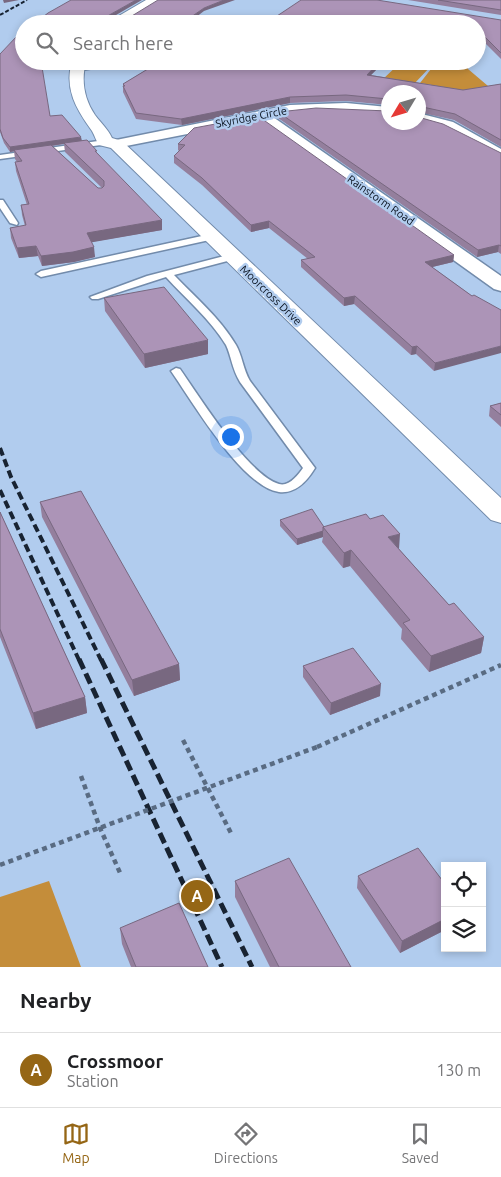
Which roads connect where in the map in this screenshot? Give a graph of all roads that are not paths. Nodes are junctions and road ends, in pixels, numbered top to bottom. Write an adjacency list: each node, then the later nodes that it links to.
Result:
1 (155, 0): 2 (street)
2 (128, 15)
3 (77, 70): 7 (street, Moorcross Drive)
4 (381, 110): 5 (street, Skyridge Circle)
5 (261, 115): 7 (street, Skyridge Circle); 18 (street, Rainstorm Road)
6 (426, 118): 9 (street)
7 (110, 143): 8 (lane); 14 (street, Moorcross Drive)
8 (55, 149): 10 (lane); 11 (lane)
9 (501, 154)
10 (61, 156)
11 (0, 157)
12 (0, 202): 13 (lane)
13 (14, 223)
14 (211, 237): 15 (street, Moorcross Drive); 16 (lane)
15 (232, 257): 17 (lane); 21 (street, Moorcross Drive)
16 (41, 274)
17 (169, 275): 19 (lane); 20 (lane)
18 (501, 285)
19 (95, 296)
20 (176, 371)
21 (501, 514)

